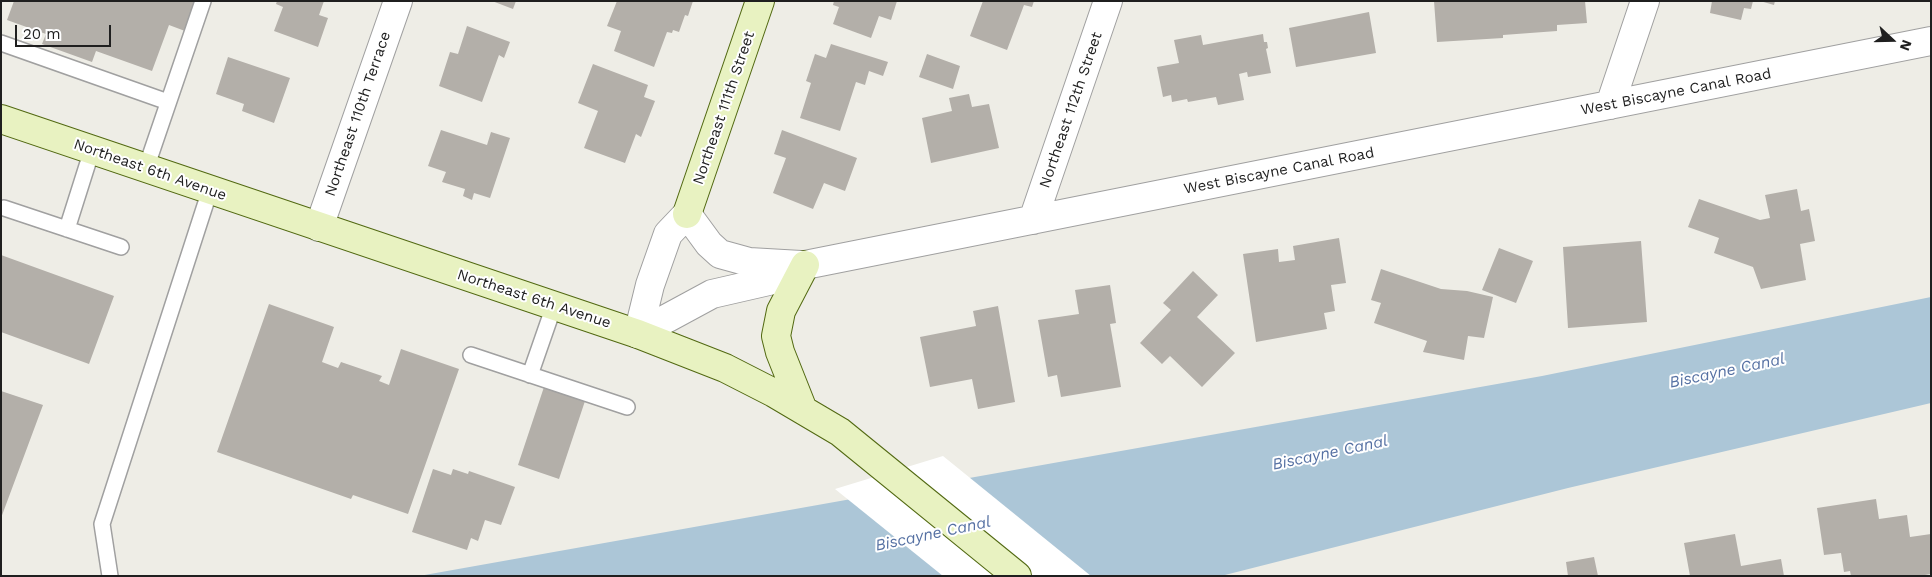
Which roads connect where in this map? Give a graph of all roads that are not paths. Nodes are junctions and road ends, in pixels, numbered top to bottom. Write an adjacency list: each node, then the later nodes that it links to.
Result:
1 (203, 1): 8 (lane)
2 (398, 1): 17 (street, Northeast 110th Terrace)
3 (760, 1): 15 (main road, Northeast 111th Street)
4 (1108, 1): 16 (street, Northeast 112th Street)
5 (1645, 1): 9 (street)
6 (1931, 41): 9 (street, West Biscayne Canal Road)
7 (1, 43): 8 (lane)
8 (168, 102): 12 (lane)
9 (1610, 105): 16 (street, West Biscayne Canal Road)
10 (1, 119): 11 (main road, Northeast 6th Avenue)
11 (92, 150): 12 (main road, Northeast 6th Avenue); 18 (lane)
12 (146, 168): 13 (main road, Northeast 6th Avenue)
13 (210, 190): 17 (main road, Northeast 6th Avenue); 27 (lane)
14 (4, 208): 18 (lane)
15 (687, 214): 20 (street); 22 (street)
16 (1033, 220): 20 (street, West Biscayne Canal Road)
17 (319, 227): 21 (main road, Northeast 6th Avenue)
18 (67, 229): 19 (lane)
19 (121, 247)
20 (805, 265): 22 (street, West Biscayne Canal Road); 26 (main road)
21 (554, 306): 22 (main road, Northeast 6th Avenue); 24 (lane)
22 (638, 334): 26 (main road, Northeast 6th Avenue)
23 (471, 355): 24 (lane)
24 (530, 375): 25 (lane)
25 (627, 406)
26 (803, 410): 28 (main road, Northeast 6th Avenue)
27 (110, 576)
28 (1017, 576)

